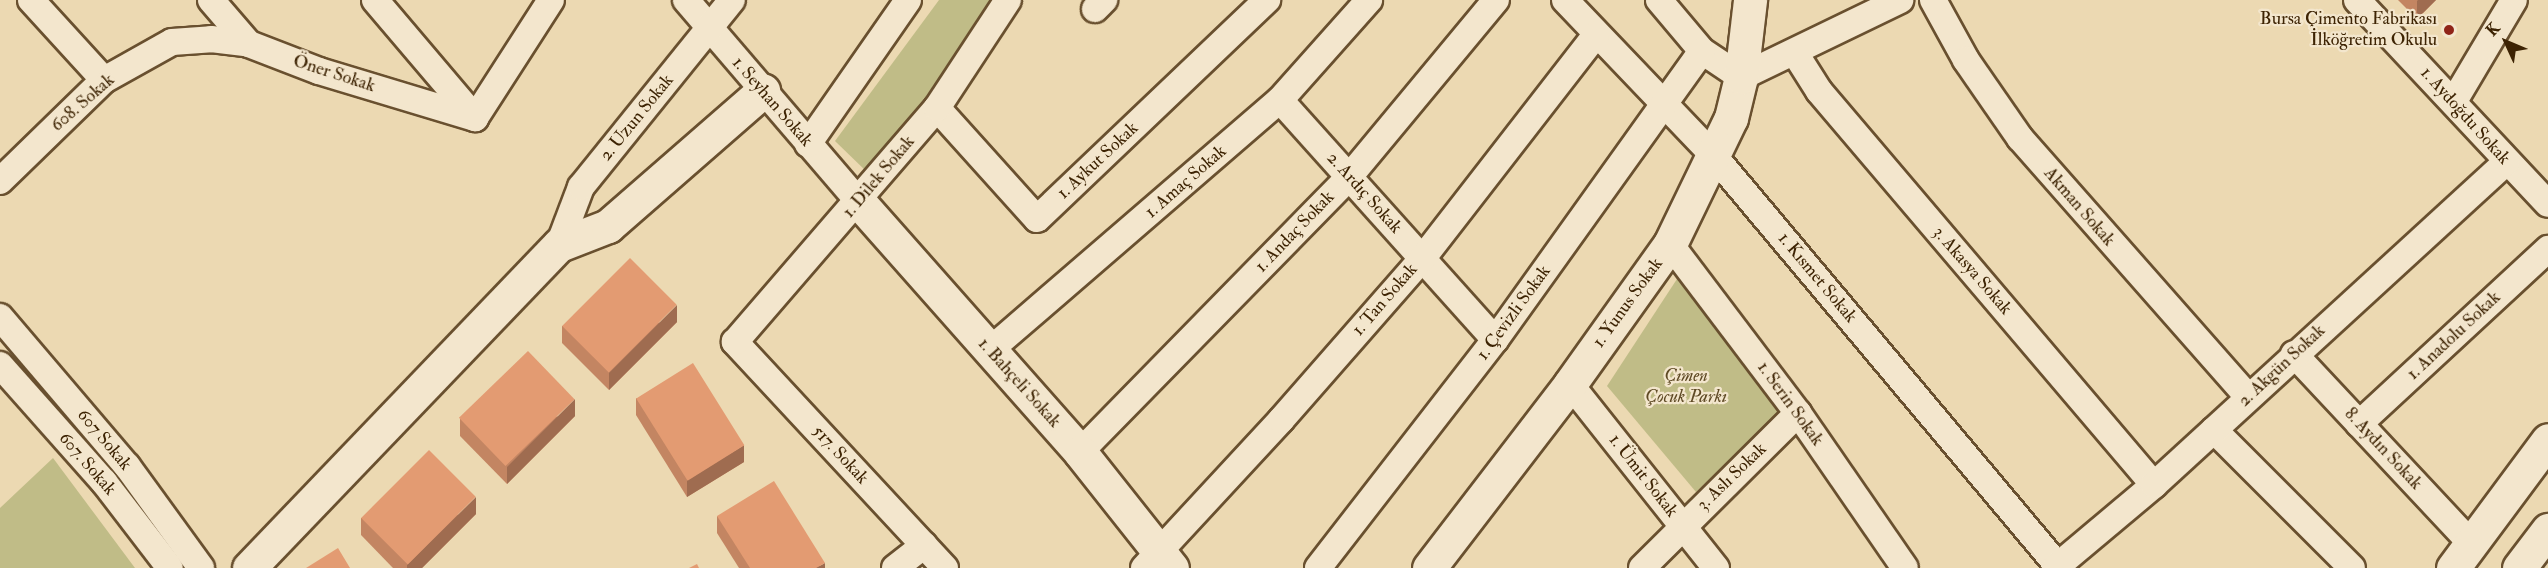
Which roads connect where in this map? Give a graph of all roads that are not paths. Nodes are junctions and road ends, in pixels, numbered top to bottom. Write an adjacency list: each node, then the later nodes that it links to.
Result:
1 (31, 0): 25 (street)
2 (211, 0): 21 (street, Öner Sokak)
3 (375, 0): 31 (street)
4 (686, 0): 19 (street, 1. Seyhan Sokak)
5 (732, 0): 19 (street, 2. Uzun Sokak)
6 (1008, 0): 30 (street, 1. Dilek Sokak)
7 (1267, 0): 30 (street, 1. Aykut Sokak)
8 (1369, 0): 27 (street, 1. Amaç Sokak)
9 (1496, 0): 36 (street, 1. Andaç Sokak)
10 (1565, 0): 20 (street, 1. Kısmet Sokak)
11 (1659, 0): 22 (street)
12 (1750, 0): 24 (street, 1. Yunus Sokak)
13 (1900, 0): 23 (street)
14 (1933, 0): 50 (street, Akman Sokak)
15 (2357, 0): 28 (street, 1. Aydoğdu Sokak)
16 (2514, 0): 28 (street)
17 (904, 2): 32 (street)
18 (543, 3): 31 (street)
19 (709, 29): 26 (street, 1. Seyhan Sokak); 40 (street, 2. Uzun Sokak)
20 (1596, 35): 29 (street, 1. Kısmet Sokak); 42 (street, 1. Tan Sokak)
21 (249, 44): 25 (street, 608. Sokak); 31 (street, Öner Sokak)
22 (1702, 51): 24 (street); 29 (street, 1. Çevizli Sokak)
23 (1795, 53): 24 (street); 56 (street, 3. Akasya Sokak)
24 (1741, 77): 33 (street, 1. Yunus Sokak)
25 (105, 80): 35 (street, 608. Sokak)
26 (763, 90): 32 (street, 1. Seyhan Sokak); 40 (street)
27 (1280, 100): 36 (street, 2. Ardıç Sokak); 46 (street, 1. Amaç Sokak)
28 (2454, 101): 34 (street, 1. Aydoğdu Sokak)
29 (1661, 104): 33 (street, 1. Kısmet Sokak); 44 (street, 1. Çevizli Sokak)
30 (937, 108): 37 (street, 1. Dilek Sokak)
31 (475, 118)
32 (808, 144): 37 (street, 1. Seyhan Sokak)
33 (1714, 156): 39 (street, 1. Yunus Sokak); 62 (street, 1. Kısmet Sokak)
34 (2506, 162): 38 (street, 1. Aydoğdu Sokak); 47 (street, 2. Akgün Sokak)
35 (5, 166)
36 (1349, 177): 42 (street, 2. Ardıç Sokak); 55 (street, 1. Andaç Sokak)
37 (859, 202): 45 (street, 1. Dilek Sokak); 46 (street, 1. Bahçeli Sokak)
38 (2548, 204)
39 (1670, 244): 49 (street, 1. Yunus Sokak); 51 (street, 1. Serin Sokak)
40 (559, 245): 65 (street)
41 (2548, 249): 52 (street, 1. Anadolu Sokak)
42 (1422, 259): 44 (street, 2. Ardıç Sokak); 61 (street, 1. Tan Sokak)
43 (0, 317): 64 (street, 607 Sokak)
44 (1495, 340): 68 (street, 1. Çevizli Sokak)
45 (735, 342): 59 (street, 517. Sokak)
46 (990, 350): 55 (street, 1. Bahçeli Sokak)
47 (2294, 354): 50 (street, 2. Akgün Sokak); 52 (street, 8. Aydın Sokak)
48 (0, 365): 63 (street, 607. Sokak)
49 (1570, 384): 57 (street, 1. Ümit Sokak); 69 (street, 1. Yunus Sokak)
50 (2248, 397): 53 (street, 2. Akgün Sokak)
51 (1798, 413): 57 (street, 3. Aslı Sokak); 72 (street, 1. Serin Sokak)
52 (2359, 424): 60 (street, 8. Aydın Sokak)
53 (2214, 430): 56 (street, 2. Akgün Sokak); 73 (street)
54 (2548, 440): 60 (street)
55 (1080, 452): 61 (street, 1. Bahçeli Sokak)
56 (2154, 485): 62 (street, 2. Akgün Sokak)
57 (1682, 526): 70 (street, 3. Aslı Sokak); 71 (street, 1. Ümit Sokak)
58 (2548, 530): 74 (street)
59 (924, 545): 66 (street); 67 (street, 517. Sokak)
60 (2462, 556)
61 (1159, 563)
62 (2057, 567)
63 (170, 568)
64 (201, 568)
65 (249, 568)
66 (895, 568)
67 (945, 568)
68 (1318, 568)
69 (1429, 568)
70 (1642, 568)
71 (1716, 568)
72 (1905, 568)
73 (2352, 568)
74 (2519, 568)

